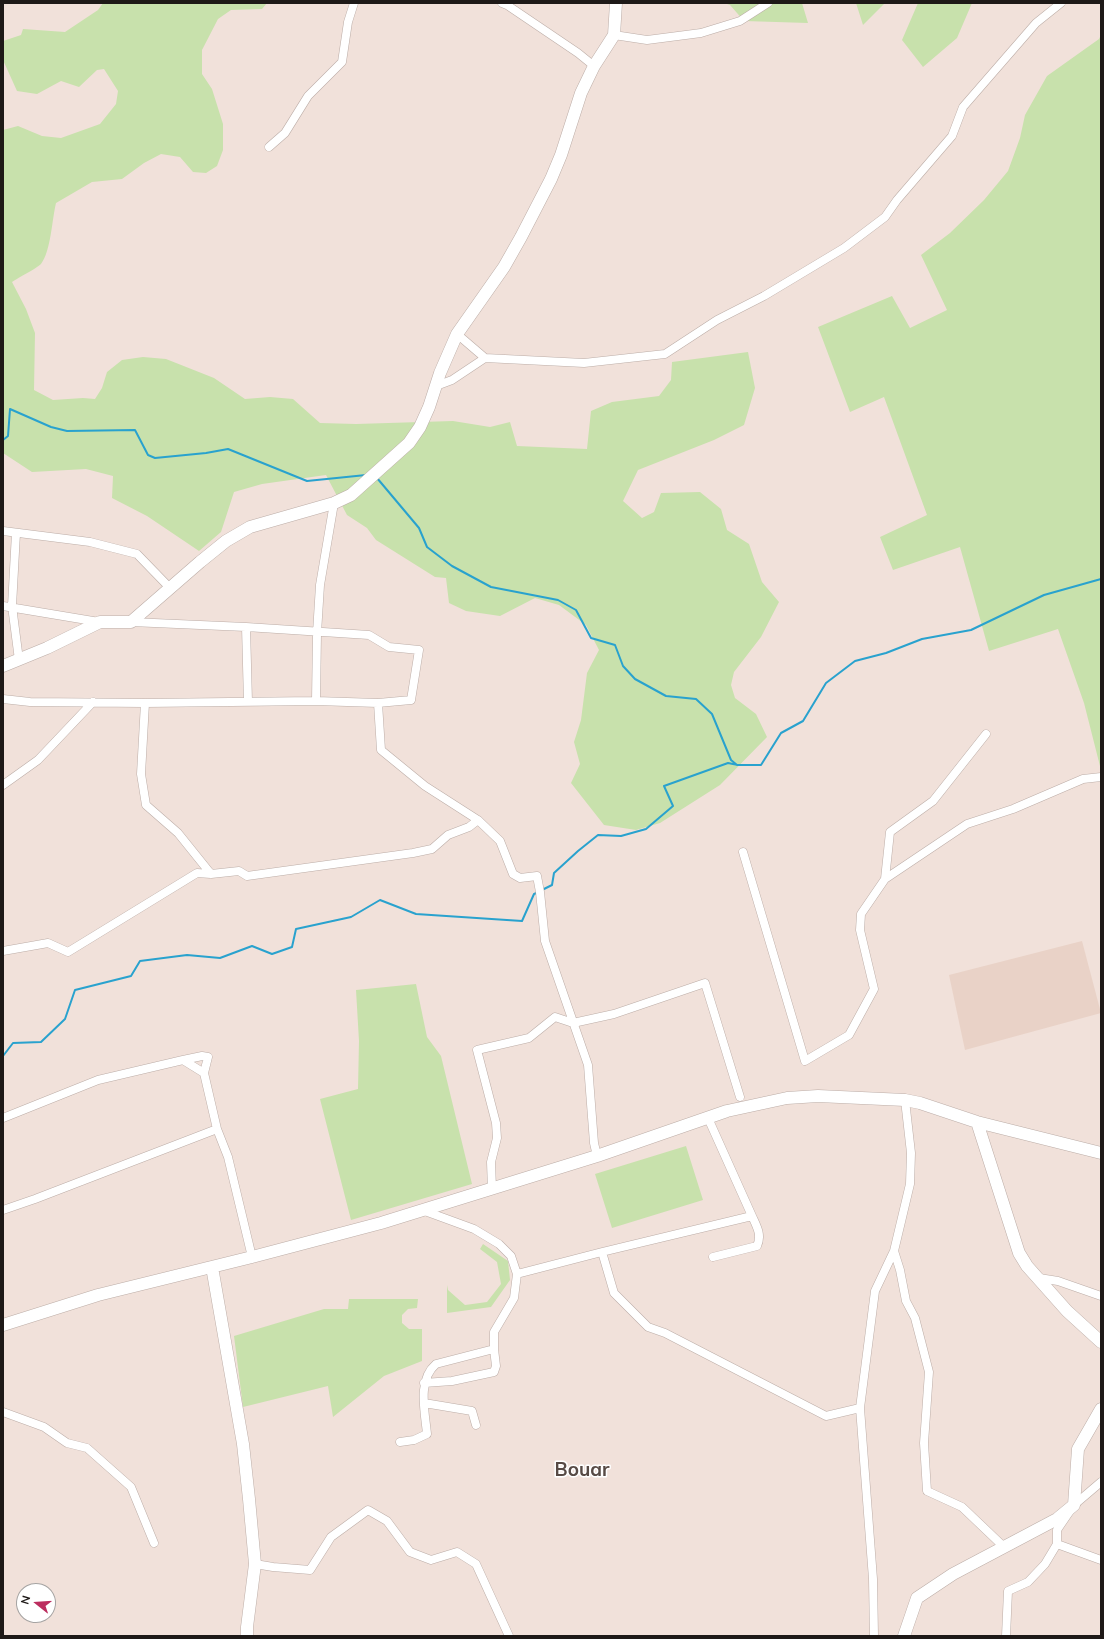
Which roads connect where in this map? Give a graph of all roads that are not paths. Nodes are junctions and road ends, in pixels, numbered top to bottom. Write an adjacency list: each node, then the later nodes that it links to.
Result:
1 (354, 3): 8 (street)
2 (502, 3): 7 (street)
3 (616, 3): 6 (street)
4 (768, 3): 6 (street)
5 (1061, 3): 10 (street)
6 (614, 35): 7 (street)
7 (594, 66): 9 (street)
8 (269, 147)
9 (457, 334): 10 (street); 11 (street)
10 (485, 358): 11 (street)
11 (436, 386): 12 (street)
12 (334, 503): 15 (street); 21 (street)
13 (3, 531): 14 (street)
14 (16, 533): 15 (street); 17 (street)
15 (170, 588): 19 (street)
16 (3, 606): 17 (street)
17 (12, 606): 18 (street); 22 (street)
18 (100, 622): 19 (street); 22 (street)
19 (131, 622): 20 (street)
20 (246, 627): 21 (street); 27 (street)
21 (317, 633): 25 (street); 29 (street)
22 (19, 660): 23 (street)
23 (3, 666)
24 (3, 699): 26 (street)
25 (316, 701): 27 (street); 29 (street)
26 (93, 702): 28 (street); 32 (street)
27 (248, 702): 28 (street)
28 (145, 703): 35 (street)
29 (378, 703): 33 (street)
30 (986, 734): 36 (street)
31 (1101, 777): 36 (street)
32 (3, 786)
33 (478, 820): 35 (street); 38 (street)
34 (743, 852): 36 (street)
35 (211, 874): 37 (street)
36 (885, 879)
37 (3, 951)
38 (573, 1023): 41 (street); 48 (street); 49 (street)
39 (183, 1060): 40 (street); 40 (street); 43 (street)
40 (204, 1073): 46 (street)
41 (740, 1097)
42 (904, 1100): 44 (street); 45 (street); 53 (street)
43 (3, 1118)
44 (708, 1118): 48 (street); 52 (street)
45 (977, 1122): 47 (street); 59 (street)
46 (217, 1129): 50 (street); 55 (street)
47 (1101, 1153)
48 (597, 1156): 49 (street)
49 (492, 1189): 51 (street)
50 (3, 1210)
51 (421, 1210): 55 (street); 58 (street)
52 (752, 1216): 54 (street); 56 (street)
53 (894, 1251): 66 (street); 75 (street)
54 (602, 1252): 58 (street); 66 (street)
55 (252, 1257): 57 (street)
56 (713, 1257)
57 (212, 1268): 61 (street); 77 (street)
58 (517, 1274): 63 (street)
59 (1039, 1278): 60 (street); 62 (street)
60 (1101, 1296)
61 (3, 1325)
62 (1101, 1342)
63 (494, 1349): 64 (street); 64 (street)
64 (424, 1383): 65 (street)
65 (424, 1403): 69 (street); 70 (street)
66 (860, 1408): 81 (street)
67 (1101, 1409): 72 (street)
68 (3, 1412): 73 (street)
69 (476, 1425)
70 (400, 1442)
71 (1101, 1482): 72 (street)
72 (1074, 1505): 74 (street); 75 (street)
73 (154, 1543)
74 (1057, 1544): 76 (street); 82 (street)
75 (1004, 1547): 78 (street)
76 (1101, 1560)
77 (255, 1564): 79 (street); 80 (street)
78 (902, 1634)
79 (247, 1636)
80 (509, 1636)
81 (874, 1636)
82 (1006, 1636)

